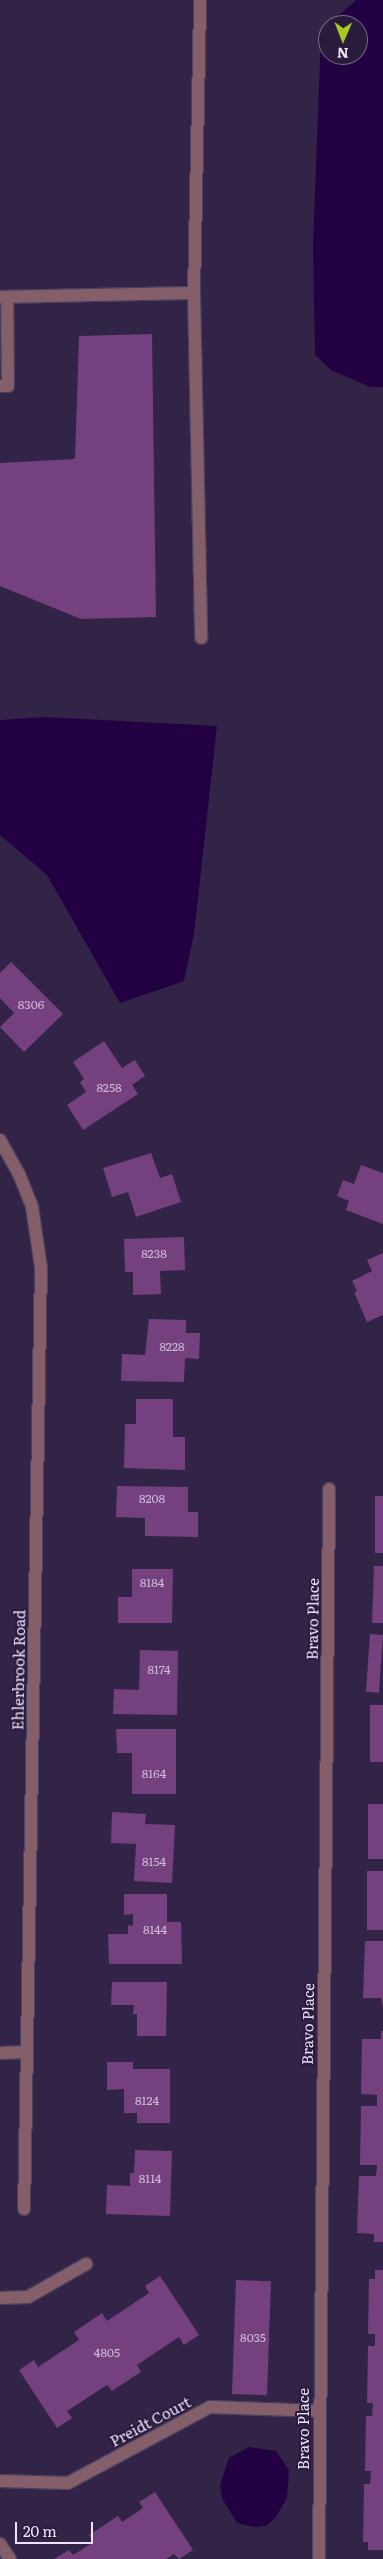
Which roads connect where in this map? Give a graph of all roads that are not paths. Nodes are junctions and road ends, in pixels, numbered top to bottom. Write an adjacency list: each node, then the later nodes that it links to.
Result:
1 (200, 0): 2 (street)
2 (194, 293): 3 (street); 5 (street)
3 (3, 297): 4 (street)
4 (0, 386)
5 (201, 638)
6 (0, 1140): 8 (street, Ehlerbrook Road)
7 (329, 1489): 13 (street, Bravo Place)
8 (27, 2052): 9 (street); 10 (street, Ehlerbrook Road)
9 (0, 2053)
10 (24, 2209)
11 (86, 2264): 12 (street)
12 (0, 2298)
13 (320, 2411): 14 (street, Preidt Court); 17 (street, Bravo Place)
14 (0, 2481)
15 (0, 2544): 16 (street)
16 (10, 2559)
17 (319, 2559)

